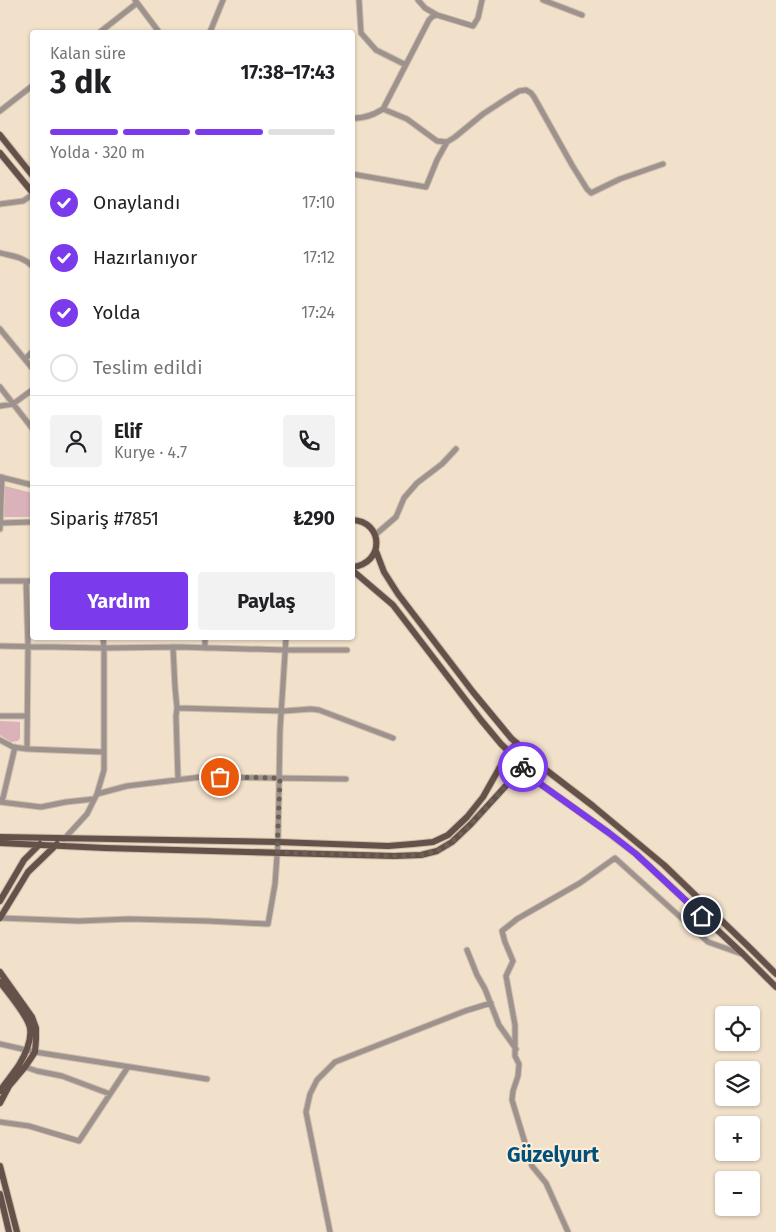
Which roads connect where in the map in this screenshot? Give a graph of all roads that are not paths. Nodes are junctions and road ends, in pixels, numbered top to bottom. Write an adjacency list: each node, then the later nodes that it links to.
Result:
1 (223, 0): 11 (street)
2 (358, 0): 12 (street)
3 (418, 0): 8 (street)
4 (482, 0): 8 (street)
5 (543, 0): 7 (street)
6 (136, 2): 9 (street); 10 (street)
7 (582, 14)
8 (437, 15): 12 (street)
9 (102, 30)
10 (157, 30)
11 (211, 30)
12 (406, 65): 14 (street)
13 (30, 88): 15 (street)
14 (383, 109): 16 (street); 18 (street)
15 (0, 111)
16 (355, 118)
17 (0, 135): 21 (main road)
18 (447, 142): 20 (street); 22 (street)
19 (0, 154): 23 (main road)
20 (663, 164)
21 (30, 172)
22 (355, 175)
23 (30, 192)
24 (30, 196): 25 (street)
25 (0, 204)
26 (0, 253): 27 (street)
27 (30, 264)
28 (0, 329): 30 (street)
29 (30, 354): 30 (street)
30 (25, 359): 31 (street)
31 (30, 365)
32 (0, 388): 34 (street)
33 (30, 391): 34 (street)
34 (13, 404): 35 (street); 36 (street)
35 (0, 406)
36 (30, 425)
37 (456, 449): 44 (street)
38 (1, 477): 39 (street); 42 (street)
39 (30, 484)
40 (355, 520): 44 (main road)
41 (30, 522): 42 (street)
42 (0, 523): 43 (street)
43 (0, 529)
44 (375, 536): 45 (main road)
45 (376, 551): 46 (main road); 67 (main road)
46 (355, 568)
47 (355, 572): 70 (main road)
48 (0, 580): 49 (street)
49 (26, 581): 50 (street); 55 (street)
50 (30, 581)
51 (103, 640): 57 (street)
52 (205, 640): 58 (street)
53 (286, 640): 59 (street)
54 (0, 646): 55 (street)
55 (28, 646): 57 (street); 64 (street)
56 (173, 647): 57 (street); 58 (street); 61 (street)
57 (104, 648): 71 (street)
58 (205, 648): 59 (street)
59 (285, 650): 60 (street); 62 (street)
60 (347, 650)
61 (177, 708): 62 (street); 75 (street)
62 (282, 711): 65 (street); 74 (street)
63 (0, 716): 64 (street)
64 (26, 716): 69 (street)
65 (393, 738)
66 (0, 740): 68 (street)
67 (517, 744): 70 (main road); 72 (main road)
68 (15, 747): 69 (street); 78 (street)
69 (27, 749): 71 (street)
70 (508, 751): 73 (main road); 82 (main road)
71 (104, 752): 77 (street)
72 (531, 757): 73 (main road); 92 (main road)
73 (524, 766): 86 (main road); 90 (main road)
74 (280, 778): 75 (street); 76 (street); 82 (street)
75 (178, 779): 77 (street)
76 (346, 779)
77 (96, 796): 78 (street); 81 (street)
78 (0, 801)
79 (0, 837): 80 (main road)
80 (50, 838): 81 (main road); 84 (main road)
81 (64, 839): 82 (main road); 85 (main road)
82 (278, 842): 86 (street)
83 (0, 843): 84 (main road)
84 (39, 844): 85 (main road); 87 (main road)
85 (56, 845): 86 (main road); 88 (main road)
86 (277, 852): 88 (street)
87 (0, 901)
88 (0, 918)
89 (467, 950): 95 (street)
90 (743, 954): 94 (main road); 97 (street)
91 (0, 972): 99 (main road)
92 (776, 974)
93 (0, 982): 98 (main road)
94 (776, 987)
95 (491, 1003): 97 (street); 111 (street)
96 (0, 1044): 98 (street)
97 (516, 1049): 112 (street)
98 (26, 1051): 99 (street); 103 (main road)
99 (34, 1052): 100 (main road); 101 (street)
100 (25, 1067): 104 (street); 105 (main road)
101 (128, 1067): 102 (street); 104 (street)
102 (207, 1079)
103 (0, 1091)
104 (110, 1094): 106 (street)
105 (0, 1103)
106 (0, 1122)
107 (0, 1166): 110 (main road)
108 (0, 1194): 109 (main road)
109 (9, 1232)
110 (17, 1232)
111 (330, 1232)
112 (568, 1232)

